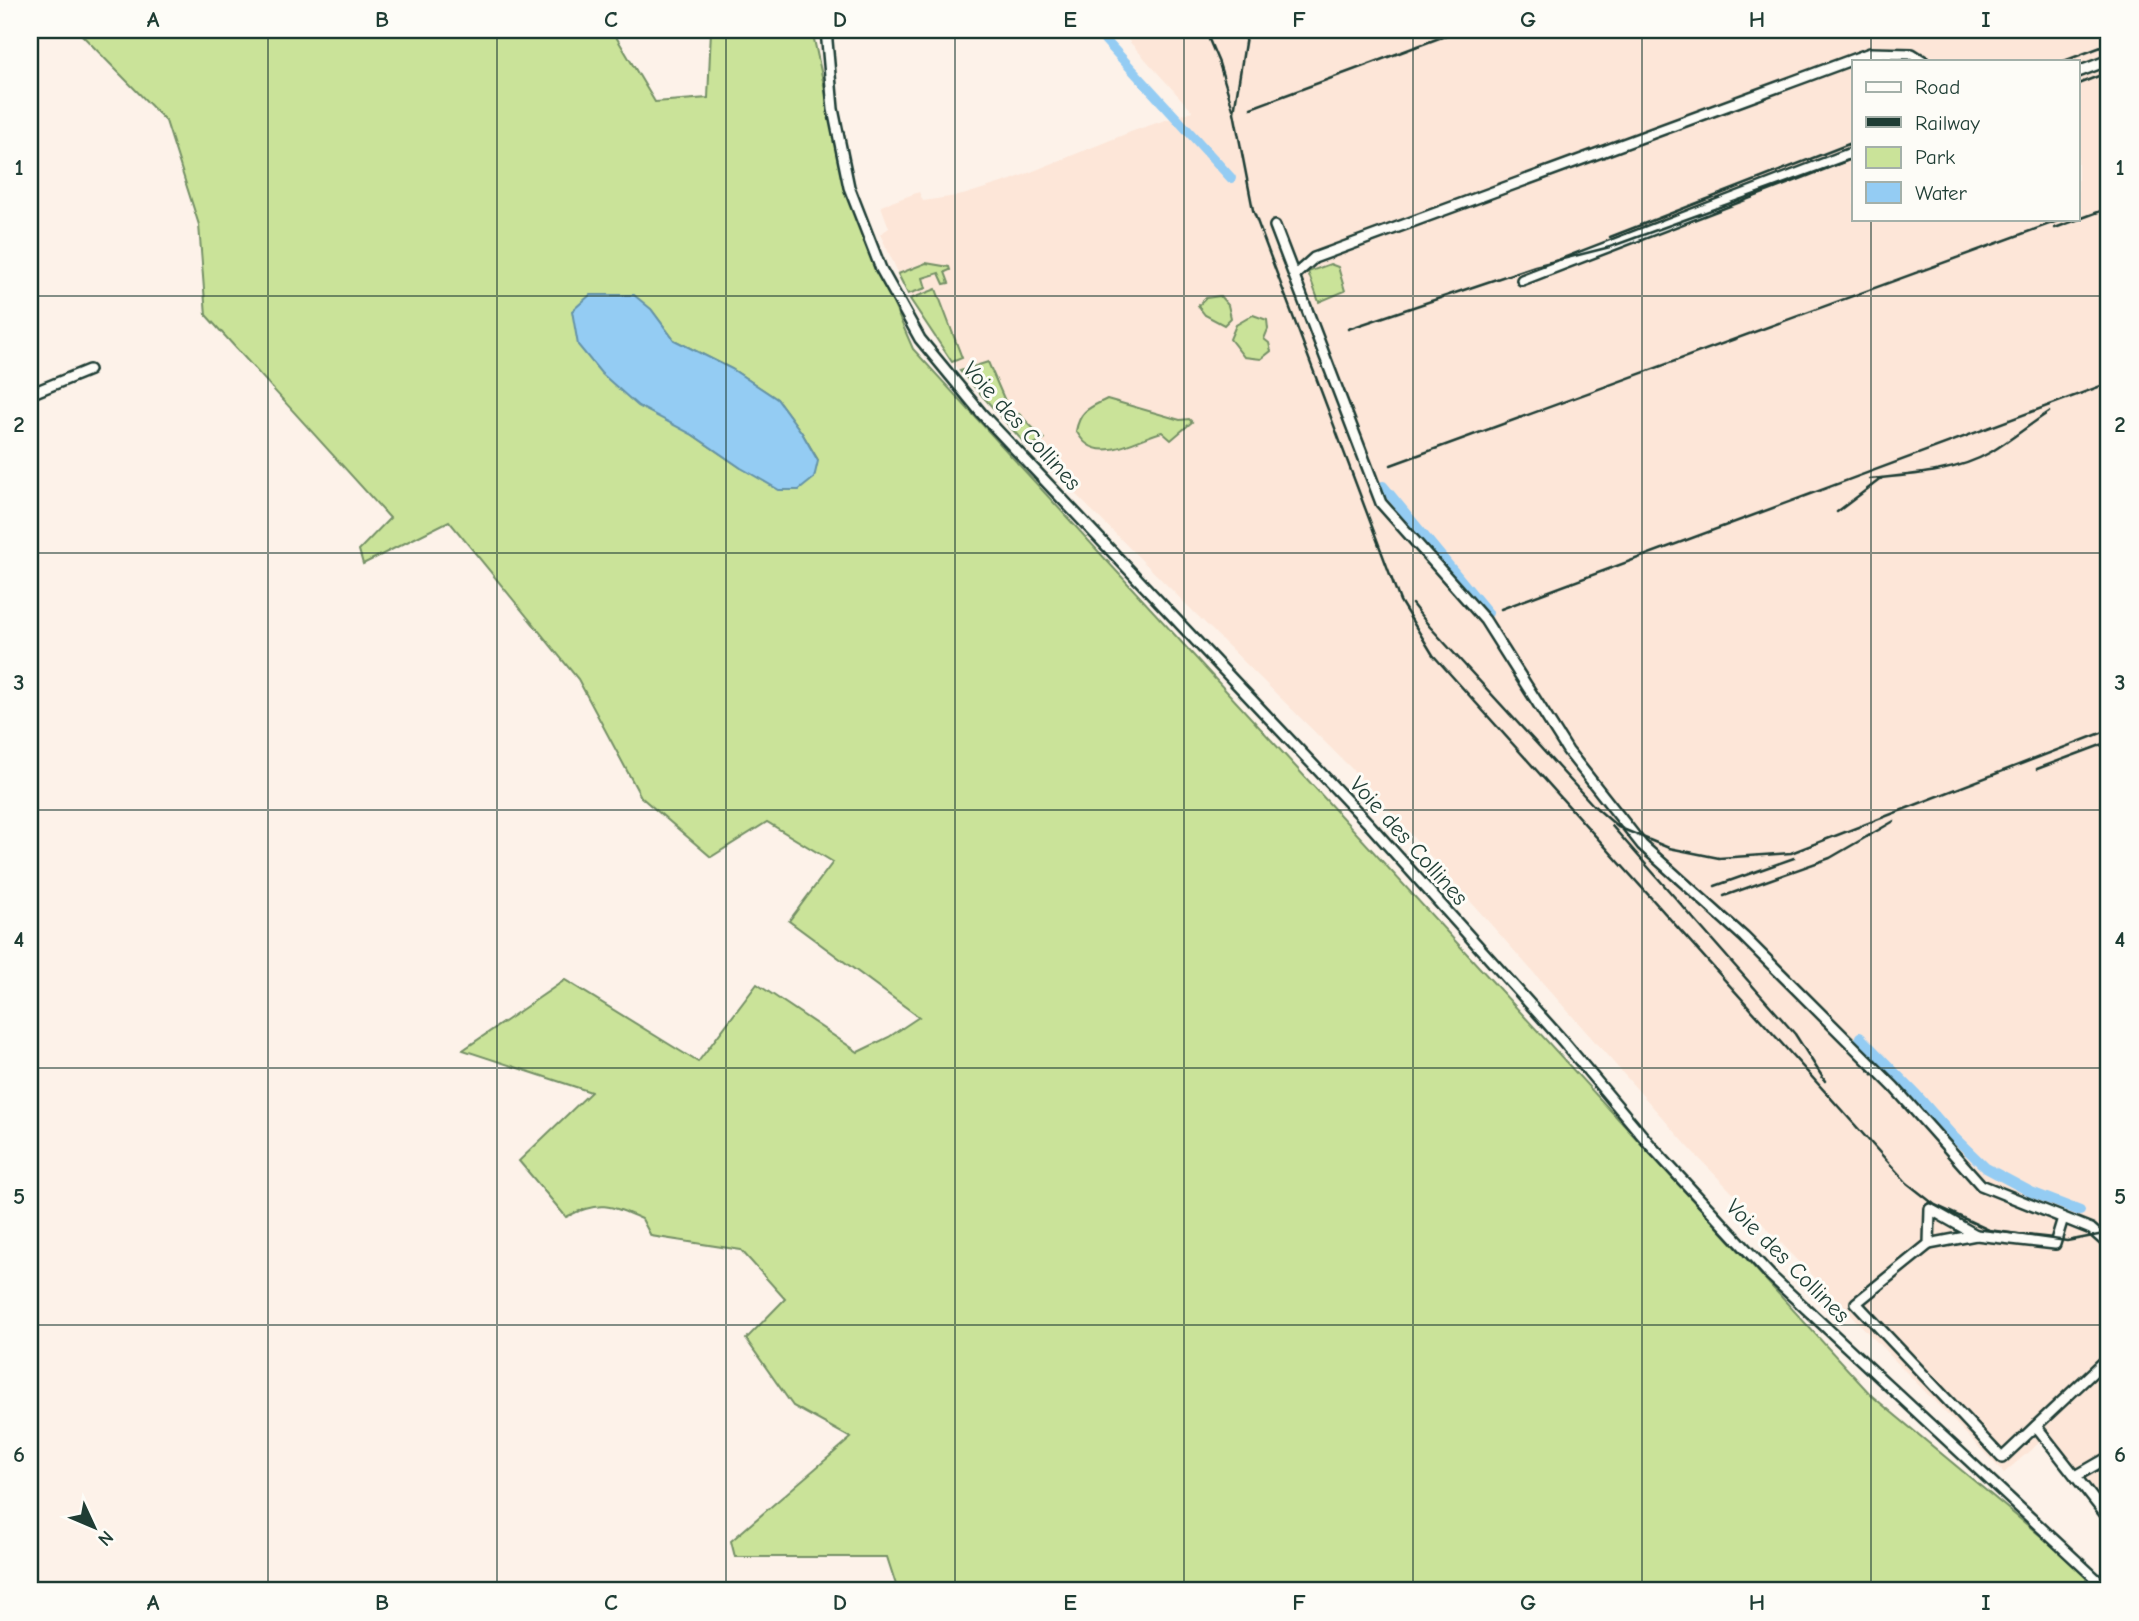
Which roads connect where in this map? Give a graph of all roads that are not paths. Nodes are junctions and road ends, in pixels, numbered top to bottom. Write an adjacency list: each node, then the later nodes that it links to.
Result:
1 (826, 30): 20 (street, Voie des Collines)
2 (1921, 60): 7 (street)
3 (2109, 60): 4 (street)
4 (2080, 71)
5 (1852, 153): 8 (street)
6 (1275, 226): 7 (street)
7 (1295, 275): 11 (street)
8 (1522, 280)
9 (89, 370): 10 (street)
10 (30, 394)
11 (2063, 1218): 12 (street); 14 (street)
12 (1976, 1235): 13 (street); 13 (street)
13 (1929, 1244): 16 (street)
14 (2109, 1245)
15 (2109, 1357): 16 (street)
16 (2036, 1426): 18 (street)
17 (2109, 1457): 18 (street)
18 (2076, 1476): 19 (street)
19 (2109, 1519)
20 (2109, 1591)

